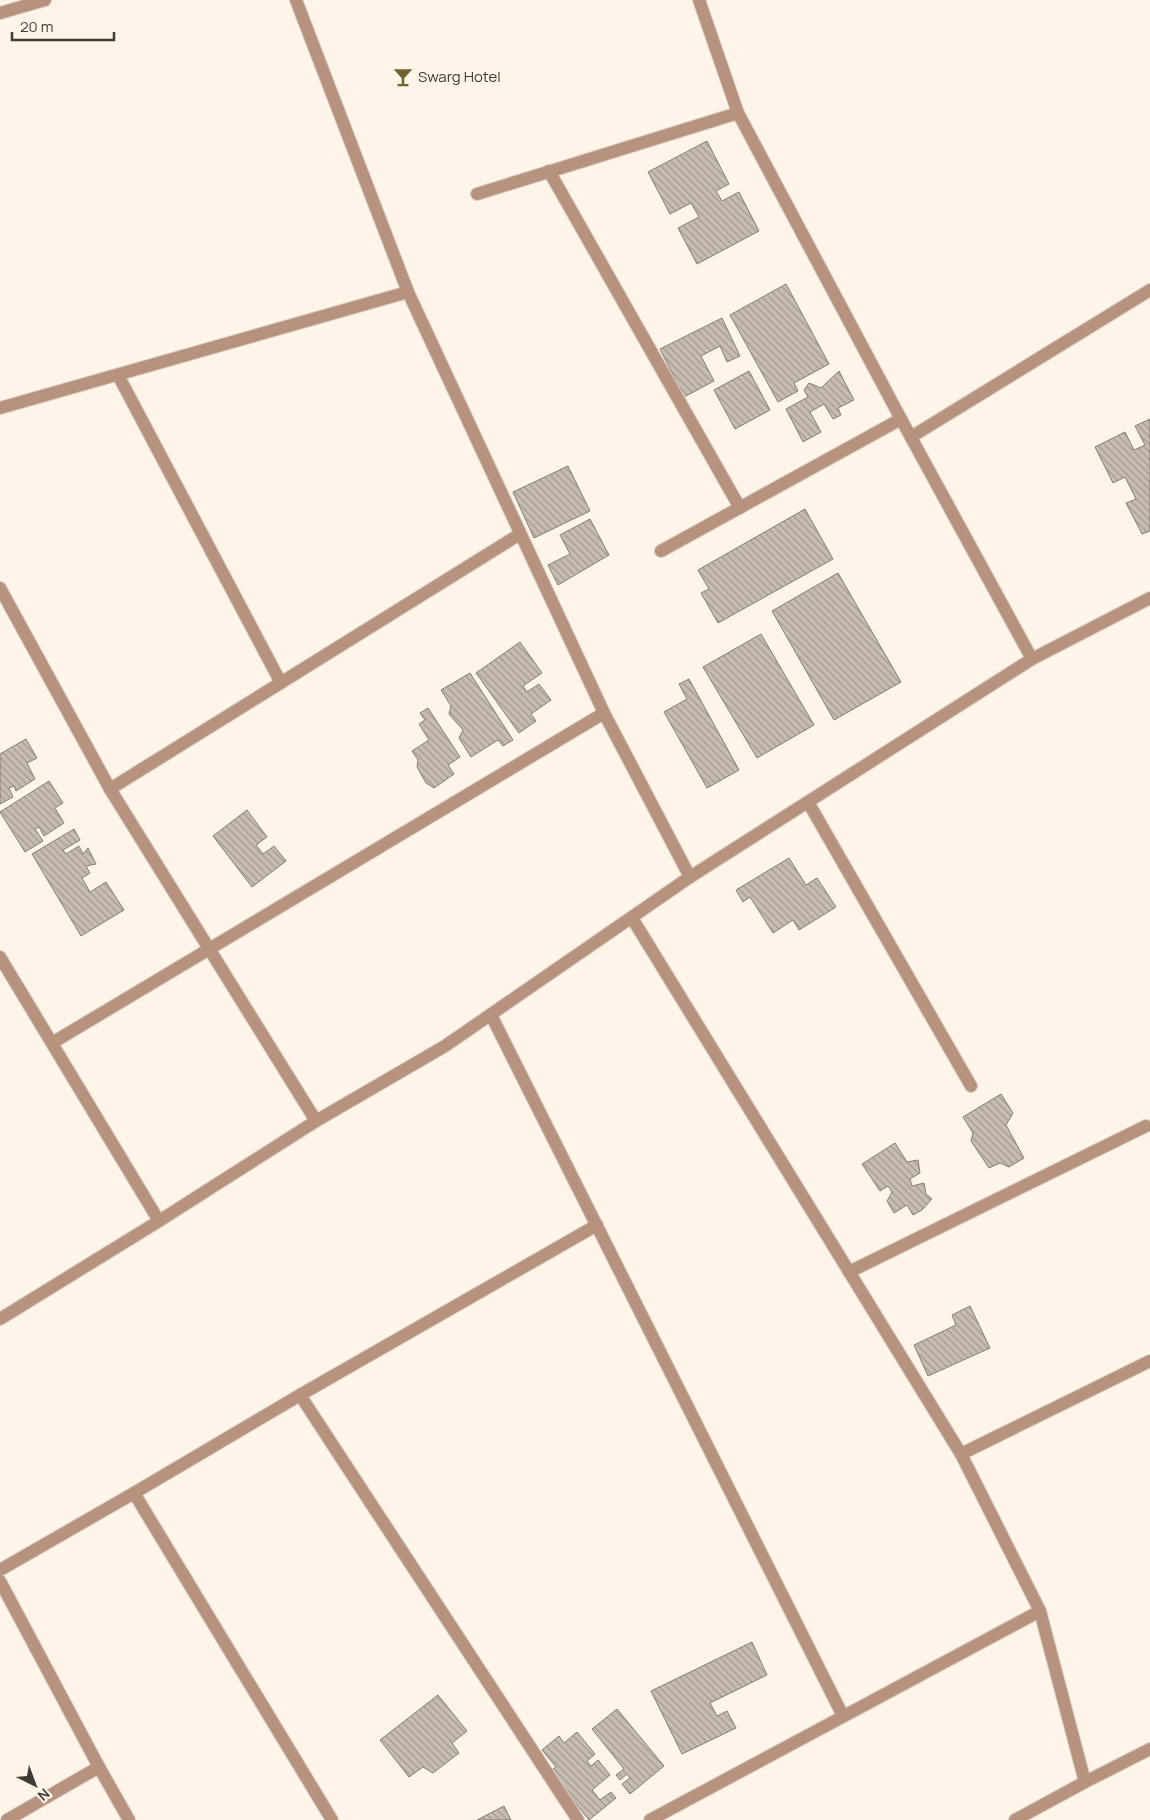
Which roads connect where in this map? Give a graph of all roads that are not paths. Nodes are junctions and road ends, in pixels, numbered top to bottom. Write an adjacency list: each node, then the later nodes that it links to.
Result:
1 (45, 0): 4 (street)
2 (296, 0): 9 (street)
3 (699, 0): 5 (street)
4 (0, 13)
5 (738, 113): 6 (street); 12 (street)
6 (549, 171): 7 (street); 14 (street)
7 (477, 194)
8 (1150, 290): 13 (street)
9 (408, 292): 10 (street); 15 (street)
10 (118, 375): 11 (street); 20 (street)
11 (0, 408)
12 (901, 419): 13 (street); 14 (street)
13 (911, 437): 19 (street)
14 (740, 508): 16 (street)
15 (520, 534): 20 (street); 21 (street)
16 (661, 551)
17 (0, 588): 22 (street)
18 (1150, 598): 19 (street)
19 (1032, 659): 23 (street)
20 (281, 683): 22 (street)
21 (604, 713): 24 (street); 26 (street)
22 (110, 789): 26 (street)
23 (808, 802): 24 (street); 30 (street)
24 (690, 877): 25 (street)
25 (632, 918): 28 (street); 35 (street)
26 (209, 948): 29 (street); 31 (street)
27 (0, 957): 29 (street)
28 (491, 1015): 31 (street); 34 (street)
29 (52, 1043): 33 (street)
30 (971, 1086)
31 (316, 1121): 33 (street)
32 (1146, 1126): 35 (street)
33 (160, 1221): 36 (street)
34 (597, 1225): 38 (street); 44 (street)
35 (849, 1272): 39 (street)
36 (0, 1319)
37 (1150, 1361): 39 (street)
38 (300, 1395): 40 (street); 51 (street)
39 (961, 1454): 43 (street)
40 (134, 1493): 41 (street); 50 (street)
41 (0, 1570)
42 (0, 1581): 46 (street)
43 (1040, 1611): 44 (street); 47 (street)
44 (843, 1716): 52 (street)
45 (1150, 1749): 47 (street)
46 (98, 1767): 48 (street); 49 (street)
47 (1085, 1782): 53 (street)
48 (7, 1820)
49 (129, 1820)
50 (332, 1820)
51 (578, 1820)
52 (650, 1820)
53 (1015, 1820)

